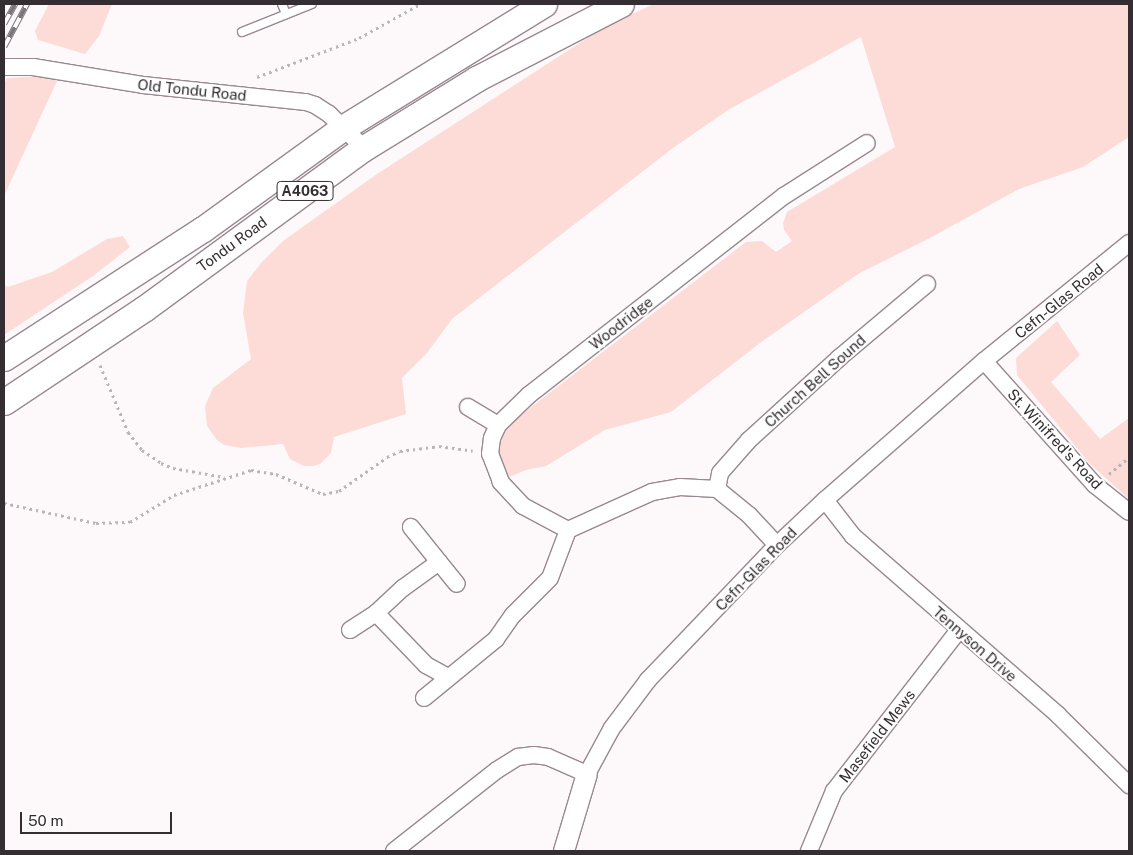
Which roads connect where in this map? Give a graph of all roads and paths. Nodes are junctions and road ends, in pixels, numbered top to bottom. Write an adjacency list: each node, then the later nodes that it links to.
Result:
1 (282, 4): 6 (lane)
2 (312, 4): 6 (lane)
3 (420, 4): 9 (path)
4 (544, 4): 10 (main road, Tondu Road / A4063)
5 (621, 4): 12 (main road, Tondu Road / A4063)
6 (286, 14): 7 (lane)
7 (242, 32)
8 (4, 67): 10 (street, Old Tondu Road)
9 (254, 78)
10 (344, 127): 12 (street, Old Tondu Road); 16 (main road, Tondu Road / A4063)
11 (867, 143): 20 (street, Woodridge)
12 (364, 148): 15 (main road, Tondu Road / A4063)
13 (1129, 243): 17 (street, Cefn-Glas Road)
14 (927, 284): 25 (street, Church Bell Sound)
15 (92, 343): 18 (main road, Tondu Road / A4063); 23 (path)
16 (4, 358)
17 (984, 361): 24 (street, St. Winifred's Road); 26 (street, Cefn-Glas Road)
18 (4, 402)
19 (468, 407): 20 (street)
20 (498, 425): 21 (street, Woodridge)
21 (490, 454): 23 (path); 30 (street)
22 (1129, 457): 24 (path)
23 (225, 477): 27 (path)
24 (1095, 485): 28 (street, St. Winifred's Road)
25 (717, 489): 30 (street); 31 (street)
26 (825, 500): 31 (street, Cefn-Glas Road); 36 (street, Tennyson Drive)
27 (4, 503)
28 (1129, 512)
29 (412, 528): 32 (street)
30 (568, 530): 37 (street)
31 (777, 545): 39 (street, Cefn-Glas Road)
32 (439, 562): 33 (street); 34 (street)
33 (458, 584)
34 (376, 613): 35 (street); 37 (street)
35 (350, 630)
36 (959, 630): 40 (street, Tennyson Drive); 43 (street, Masefield Mews)
37 (448, 677): 38 (street)
38 (424, 698)
39 (588, 774): 41 (street); 42 (street)
40 (1129, 785)
41 (394, 851)
42 (564, 851)
43 (809, 851)

